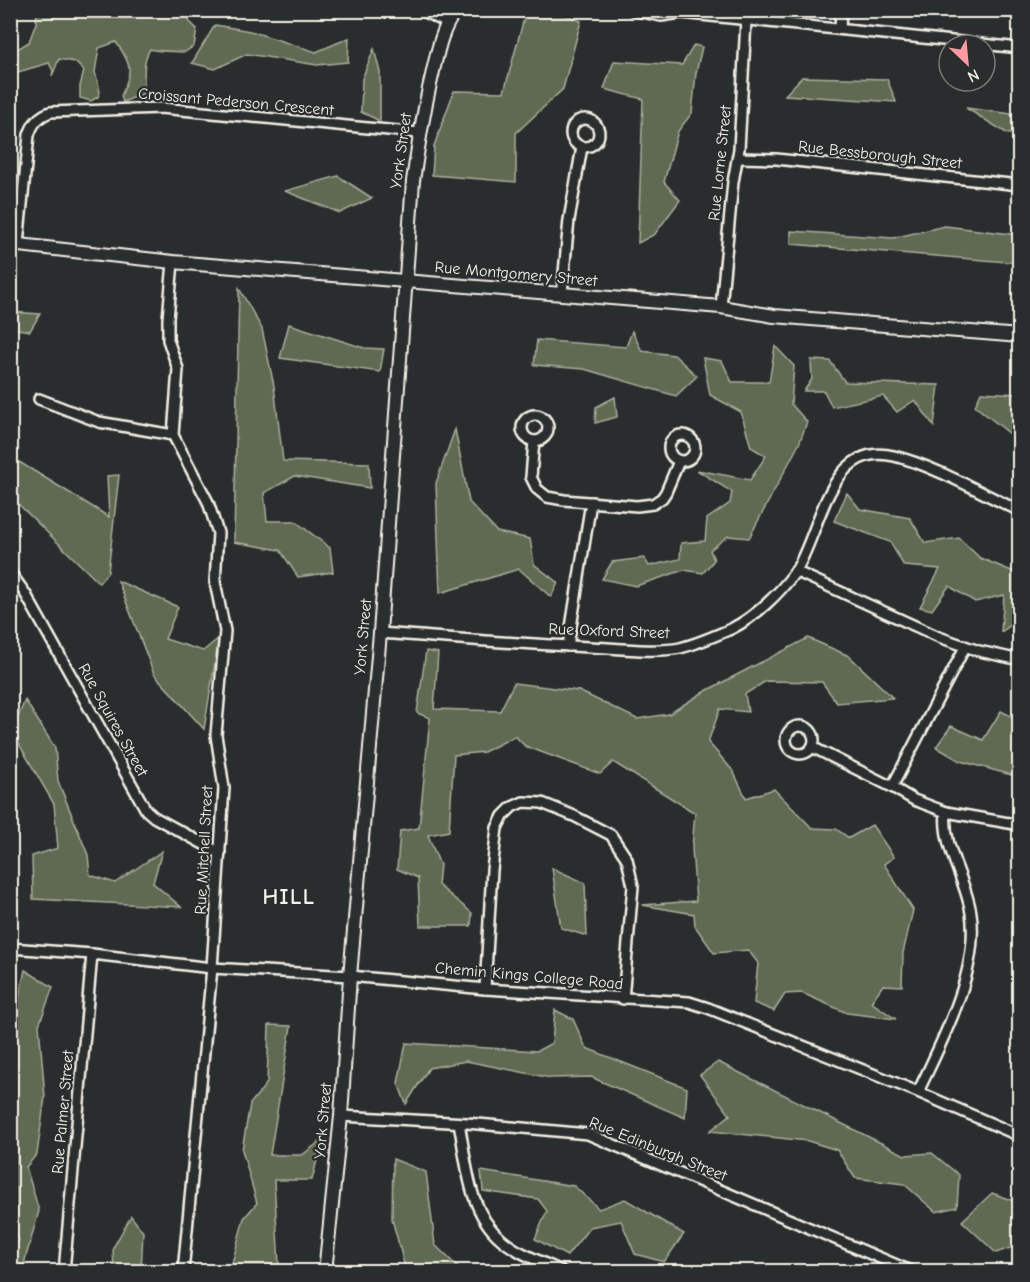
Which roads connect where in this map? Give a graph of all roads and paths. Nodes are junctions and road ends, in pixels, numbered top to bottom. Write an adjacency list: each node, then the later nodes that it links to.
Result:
1 (421, 10): 7 (street)
2 (456, 10): 7 (street, York Street)
3 (632, 10): 5 (street)
4 (841, 10): 8 (street)
5 (681, 12): 6 (street)
6 (746, 21): 8 (street); 12 (street, Rue Lorne Street)
7 (447, 22): 10 (street, York Street)
8 (840, 29): 9 (street)
9 (1020, 48)
10 (419, 133): 14 (street, Croissant Pederson Crescent); 16 (street, York Street)
11 (582, 147): 17 (street)
12 (738, 158): 13 (street, Rue Bessborough Street); 18 (street, Rue Lorne Street)
13 (1020, 185)
14 (14, 244): 15 (street, Rue Montgomery Street)
15 (173, 262): 16 (street, Rue Montgomery Street); 21 (street)
16 (406, 280): 17 (street, Rue Montgomery Street); 28 (street, York Street)
17 (562, 294): 18 (street, Rue Montgomery Street)
18 (722, 307): 19 (street, Rue Montgomery Street)
19 (1020, 336)
20 (39, 399): 21 (street)
21 (173, 435): 36 (street, Rue Mitchell Street)
22 (534, 441): 24 (street)
23 (678, 461): 24 (street)
24 (591, 502): 29 (street)
25 (1020, 510): 26 (street, Rue Oxford Street)
26 (795, 571): 29 (street, Rue Oxford Street); 30 (street)
27 (10, 572): 36 (street, Rue Squires Street)
28 (380, 633): 29 (street, Rue Oxford Street); 40 (street, York Street)
29 (568, 646)
30 (965, 647): 31 (street); 33 (street)
31 (1020, 660)
32 (812, 747): 33 (street)
33 (892, 787): 34 (street)
34 (946, 812): 35 (street); 43 (street)
35 (1020, 825)
36 (219, 853): 39 (street, Rue Mitchell Street)
37 (10, 948): 38 (street, Chemin Kings College Road)
38 (92, 954): 39 (street, Chemin Kings College Road); 47 (street, Rue Palmer Street)
39 (212, 968): 40 (street, Chemin Kings College Road); 48 (street, Rue Mitchell Street)
40 (350, 976): 41 (street, Chemin Kings College Road); 44 (street, York Street)
41 (485, 989): 42 (street, Chemin Kings College Road); 42 (street)
42 (623, 999): 43 (street, Chemin Kings College Road)
43 (918, 1092): 46 (street, Chemin Kings College Road)
44 (341, 1116): 45 (street, Rue Edinburgh Street); 49 (street, York Street)
45 (459, 1123): 50 (street); 51 (street, Rue Edinburgh Street)
46 (1020, 1136)
47 (63, 1272)
48 (183, 1272)
49 (325, 1272)
50 (563, 1272)
51 (913, 1272)

